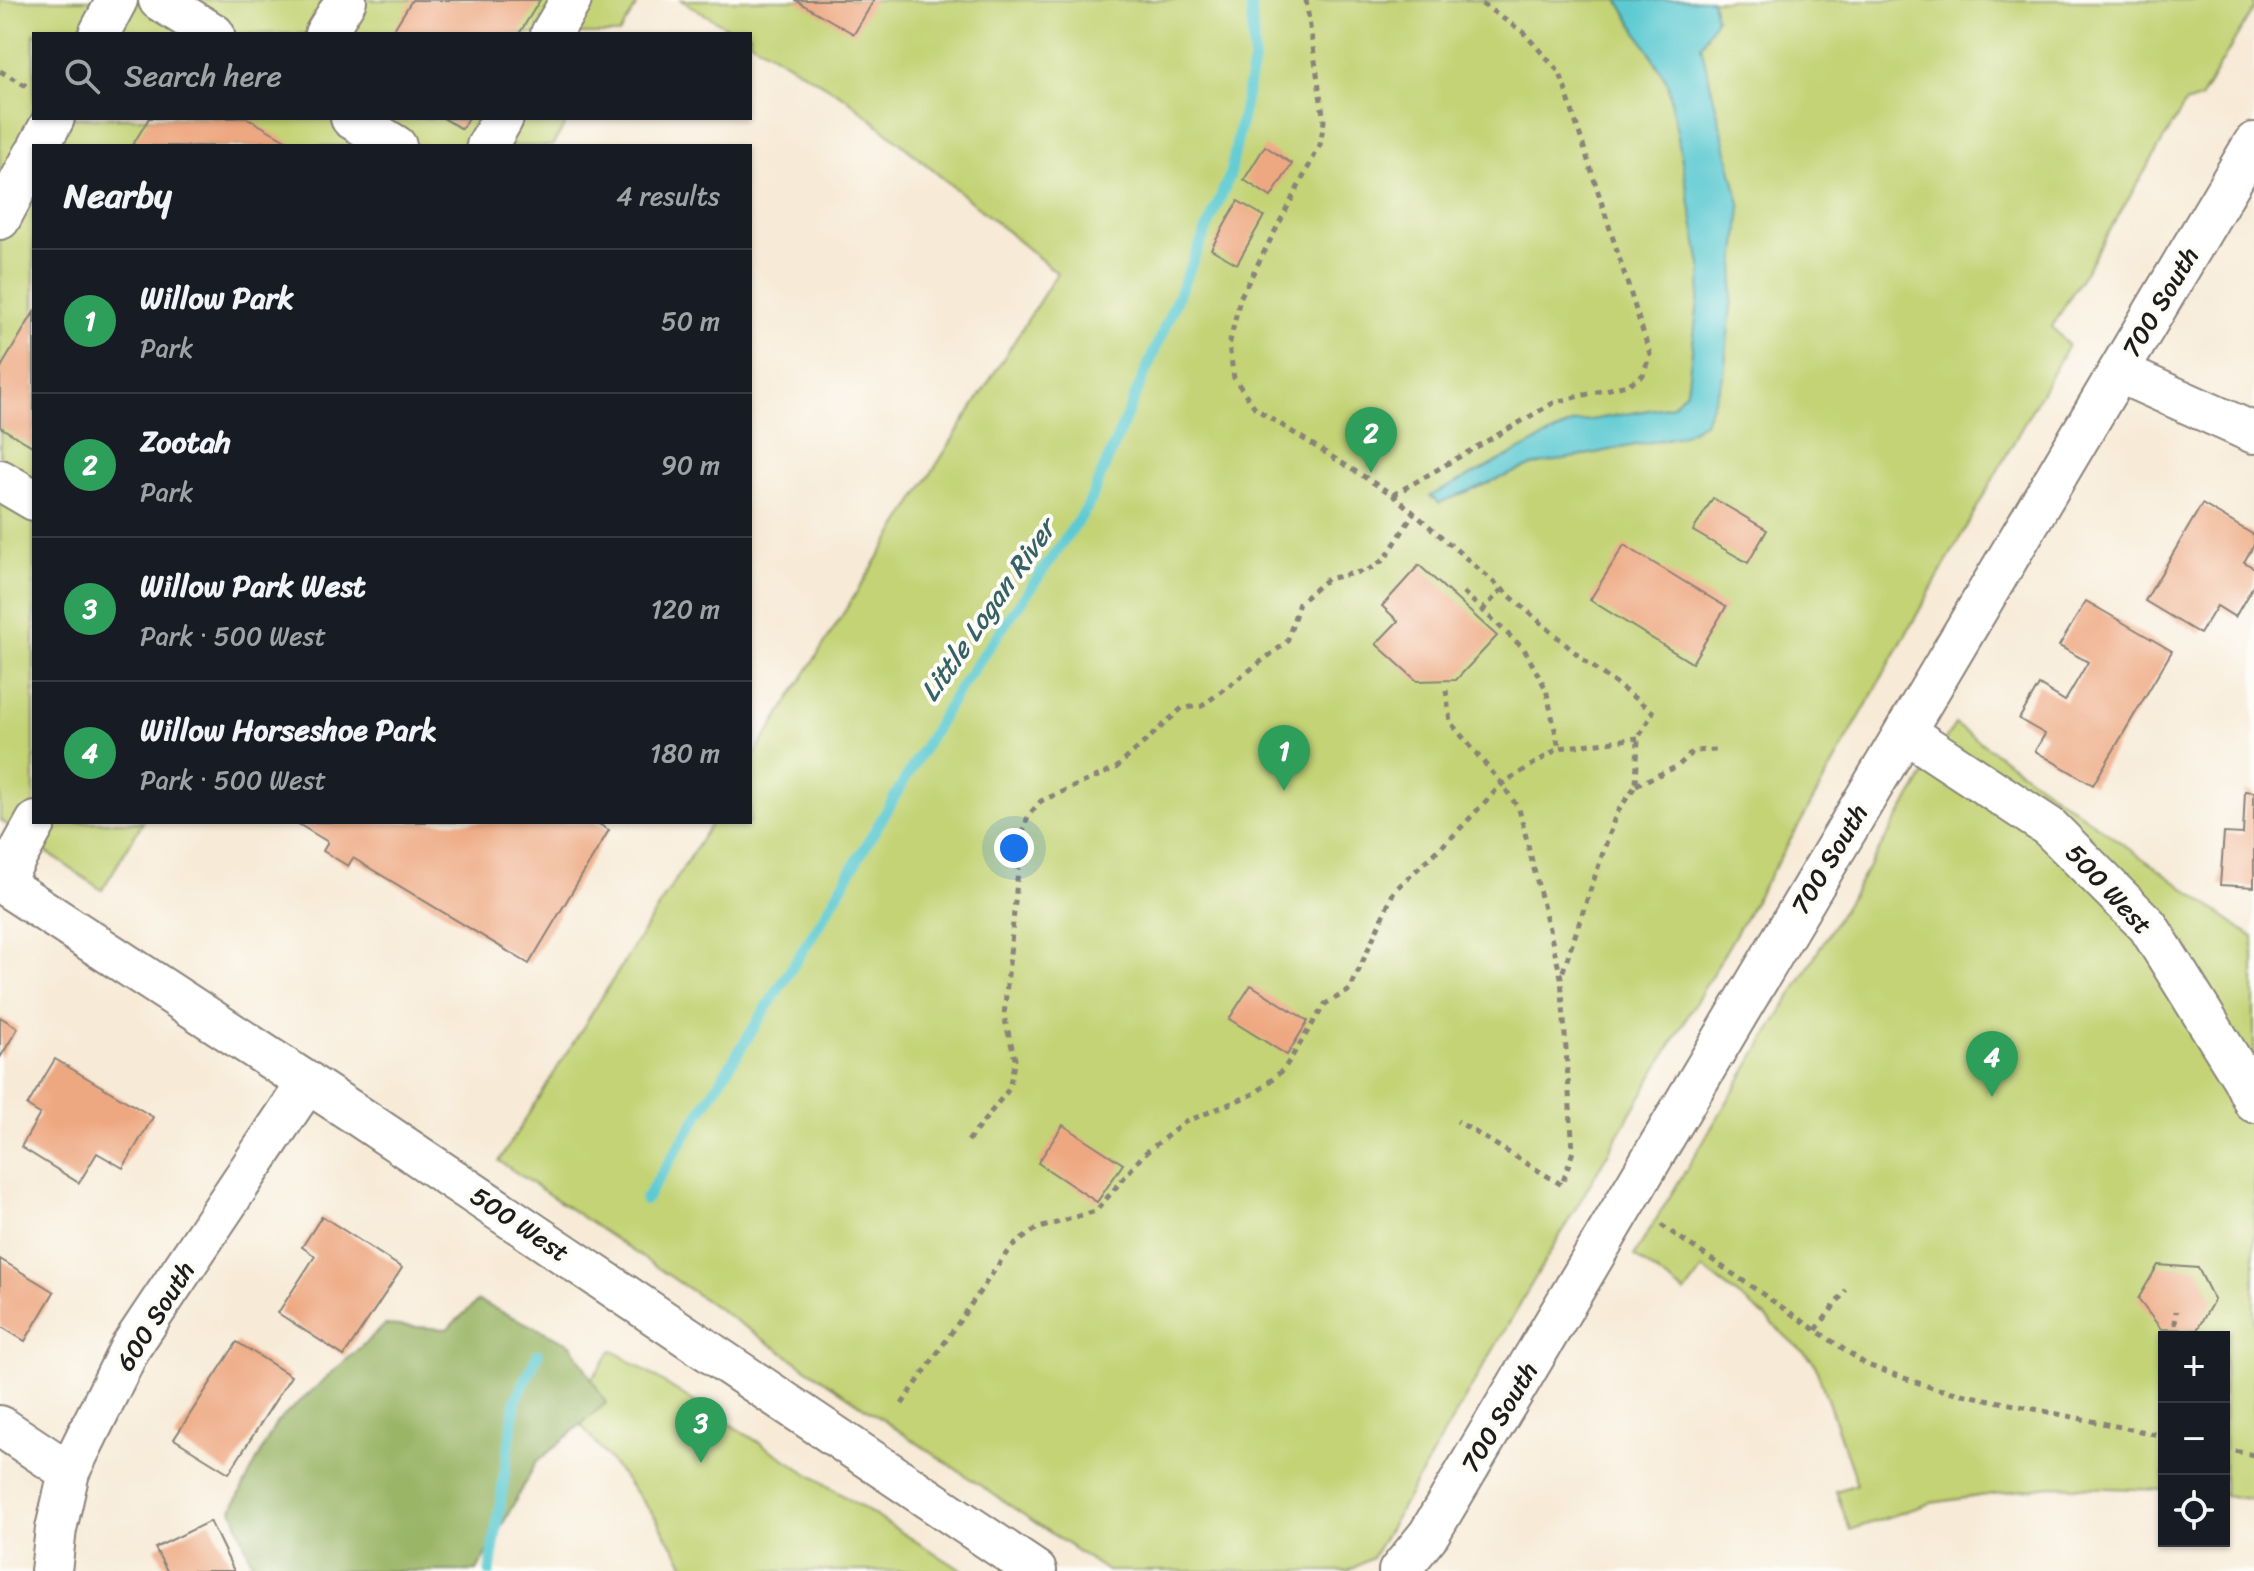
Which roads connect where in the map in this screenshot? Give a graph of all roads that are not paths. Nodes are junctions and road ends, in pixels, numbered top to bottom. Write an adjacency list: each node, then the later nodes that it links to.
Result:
1 (117, 0): 5 (street)
2 (159, 0): 6 (street)
3 (346, 0): 7 (street)
4 (571, 0): 8 (street)
5 (100, 32)
6 (211, 32)
7 (326, 32)
8 (552, 32)
9 (53, 120): 13 (street)
10 (354, 120): 14 (street)
11 (502, 120): 15 (street)
12 (2254, 143): 18 (street, 700 South)
13 (40, 144)
14 (393, 144)
15 (488, 144)
16 (32, 159): 17 (street)
17 (0, 219)
18 (2118, 372): 19 (street); 22 (street, 700 South)
19 (2254, 433)
20 (0, 480): 21 (street)
21 (32, 499)
22 (1905, 732): 26 (street, 500 West); 31 (street, 700 South)
23 (35, 824): 24 (street)
24 (1, 882): 25 (street, 500 West)
25 (308, 1082): 28 (street, 600 South); 30 (street, 500 West)
26 (2254, 1102)
27 (0, 1426): 28 (street)
28 (69, 1472): 29 (street, 600 South)
29 (51, 1571)
30 (1036, 1571)
31 (1399, 1571)

